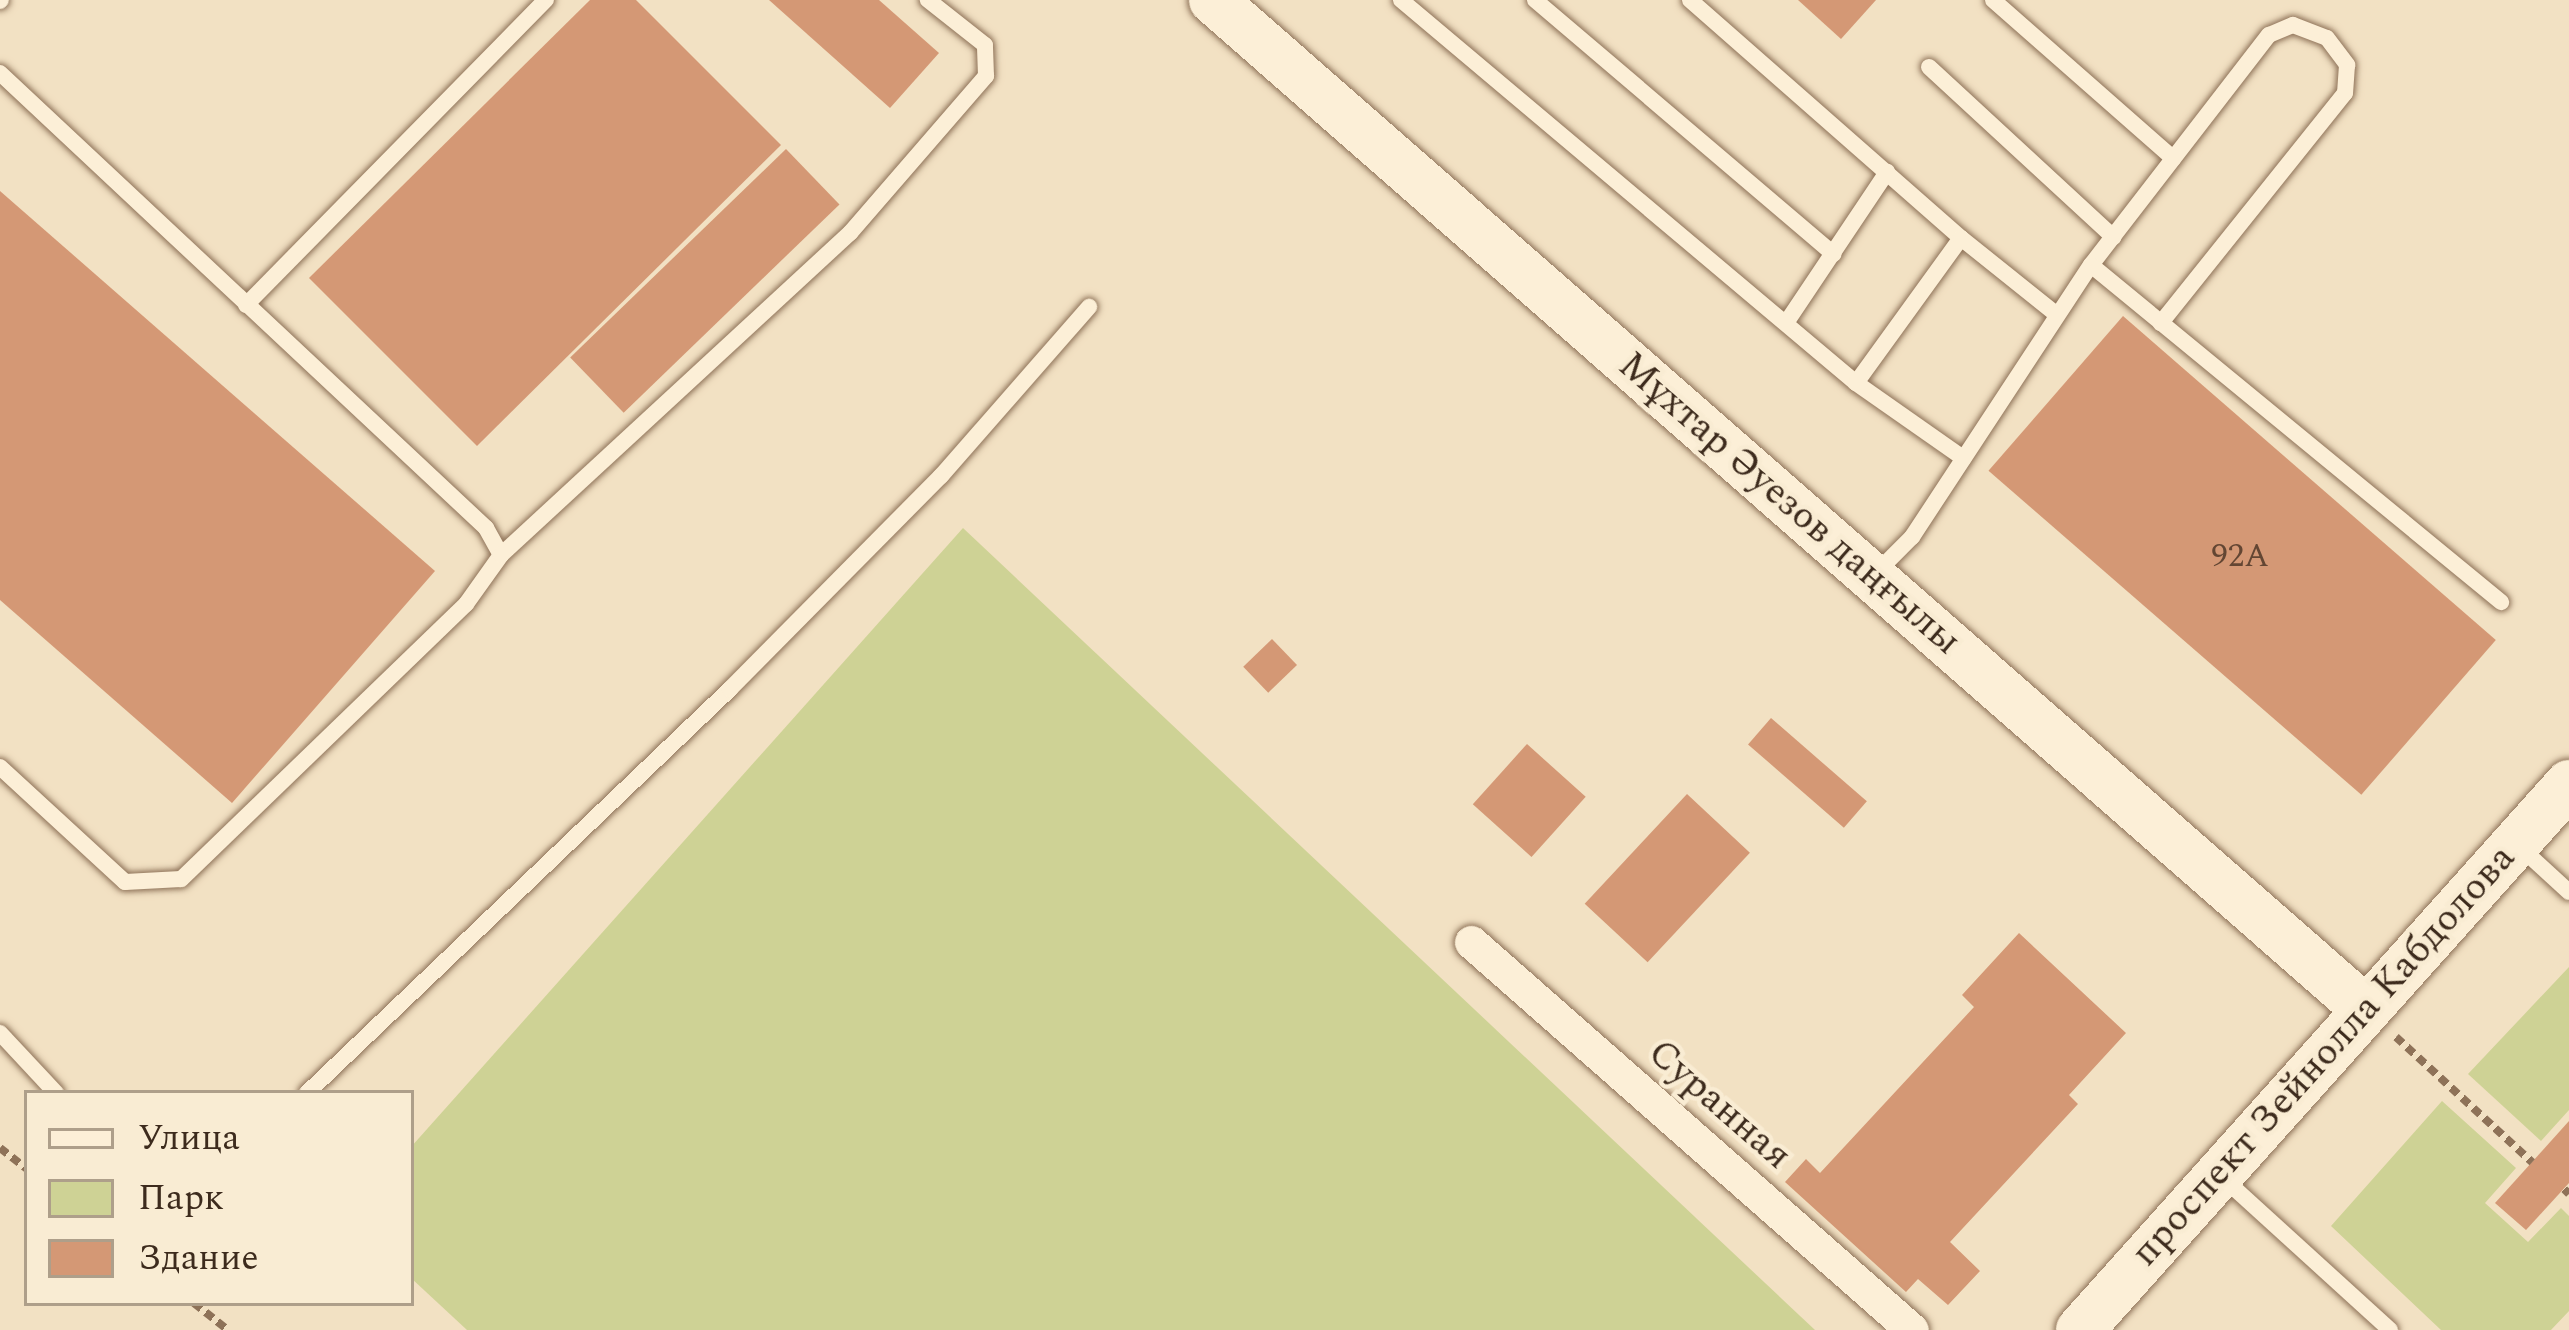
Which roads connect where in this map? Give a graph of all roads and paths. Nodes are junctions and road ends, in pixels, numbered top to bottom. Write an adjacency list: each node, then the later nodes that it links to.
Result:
1 (546, 0): 16 (lane)
2 (928, 0): 23 (lane)
3 (1213, 0): 24 (main road, Мұхтар Әуезов даңғылы)
4 (1401, 0): 19 (lane)
5 (1535, 0): 14 (lane)
6 (1690, 0): 11 (lane)
7 (1993, 0): 10 (lane)
8 (1929, 67): 12 (lane)
9 (0, 73): 16 (lane)
10 (2173, 158): 12 (lane); 20 (lane)
11 (1887, 172): 13 (lane); 14 (lane)
12 (2113, 237): 15 (lane)
13 (1961, 238): 18 (lane); 21 (lane)
14 (1833, 254): 19 (lane)
15 (2091, 265): 18 (lane); 20 (lane)
16 (246, 305): 23 (lane)
17 (1089, 308): 34 (lane)
18 (2056, 314): 22 (lane)
19 (1786, 323): 21 (lane)
20 (2161, 323): 25 (lane)
21 (1856, 383): 22 (lane)
22 (1963, 458): 24 (lane)
23 (501, 555): 26 (lane)
24 (1872, 577): 31 (main road, Мұхтар Әуезов даңғылы)
25 (2501, 602)
26 (0, 767)
27 (2569, 784): 28 (main road, проспект Зейнолла Кабдолова)
28 (2515, 843): 29 (lane); 31 (main road, проспект Зейнолла Кабдолова)
29 (2569, 892)
30 (1471, 942): 41 (street, Суранная)
31 (2365, 1008): 36 (path); 38 (main road, проспект Зейнолла Кабдолова)
32 (0, 1034): 33 (lane)
33 (53, 1090)
34 (310, 1090)
35 (0, 1148): 37 (path)
36 (2532, 1162)
37 (24, 1167)
38 (2218, 1173): 42 (main road, проспект Зейнолла Кабдолова); 43 (lane)
39 (198, 1306): 40 (path)
40 (228, 1330)
41 (1912, 1330)
42 (2080, 1330)
43 (2390, 1330)

